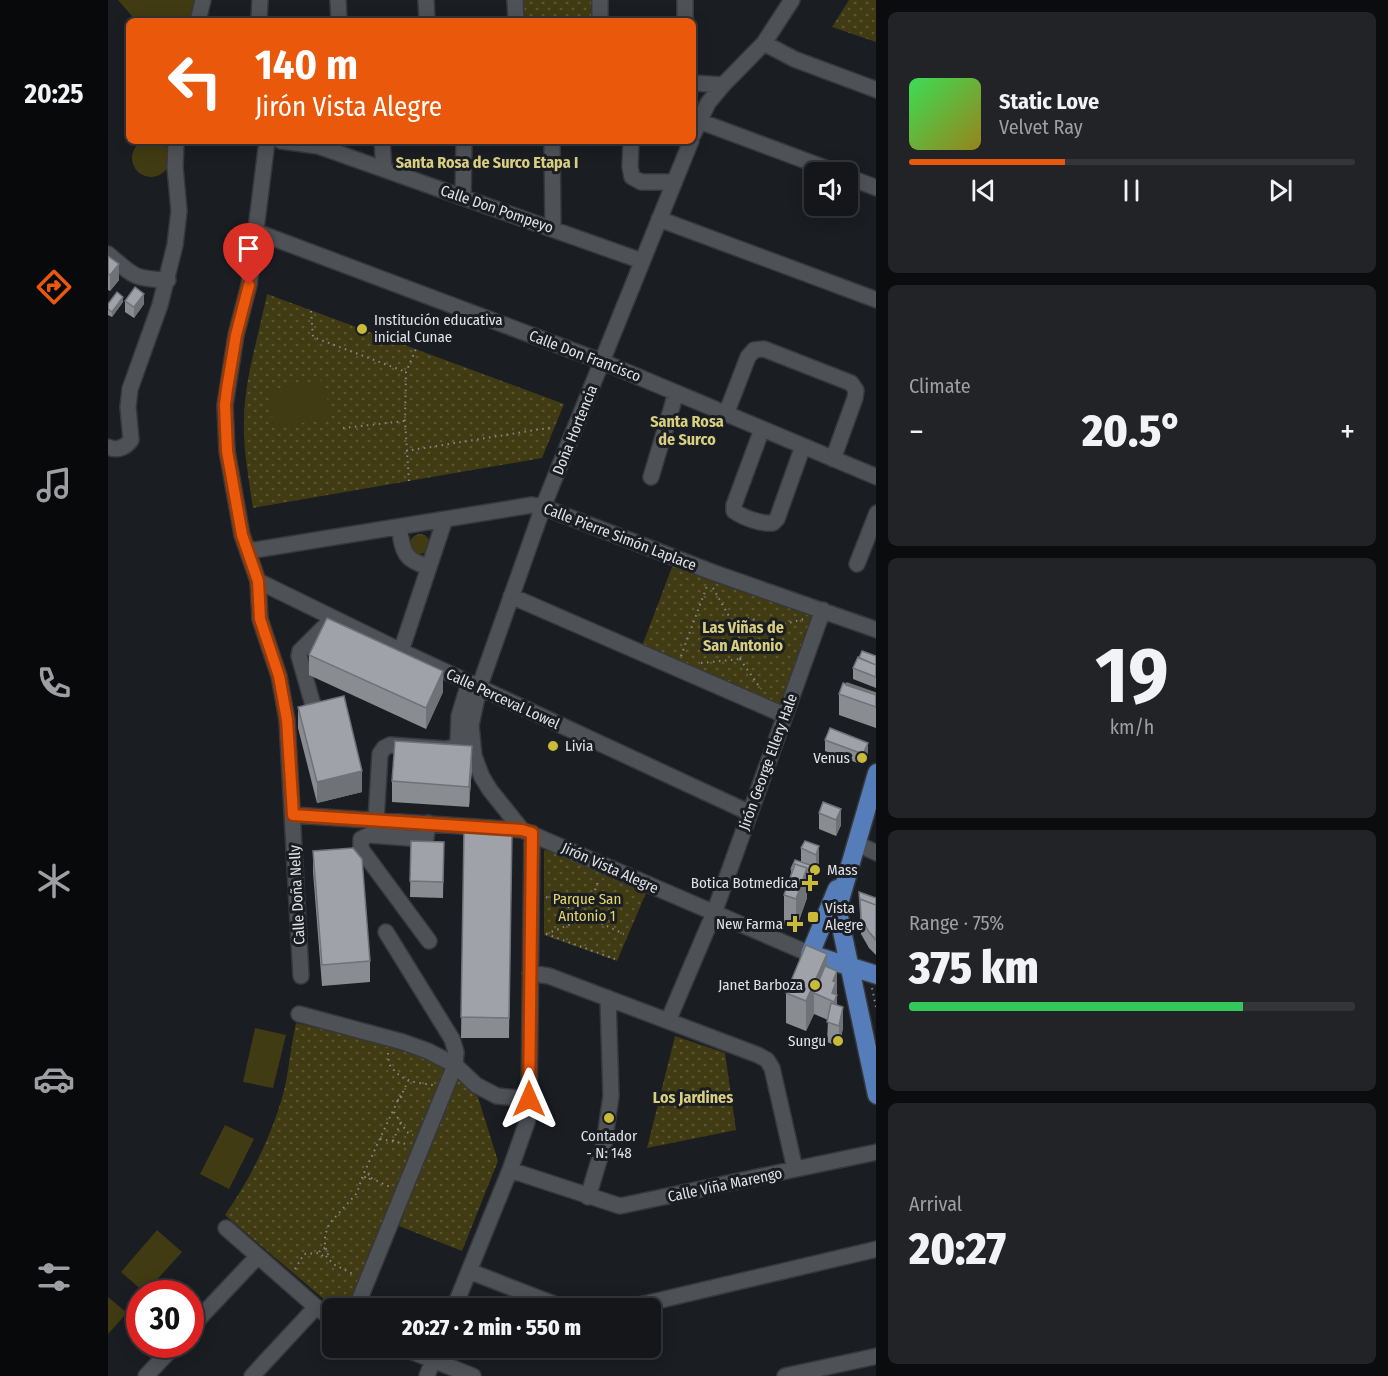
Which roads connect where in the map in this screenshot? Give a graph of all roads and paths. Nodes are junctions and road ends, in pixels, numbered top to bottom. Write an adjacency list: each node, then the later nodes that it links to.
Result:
1 (203, 0): 9 (street)
2 (260, 0): 10 (street)
3 (338, 0): 11 (street)
4 (426, 0): 12 (street)
5 (515, 0): 13 (street)
6 (600, 0): 14 (street)
7 (685, 0): 15 (street)
8 (792, 0): 16 (street)
9 (199, 18)
10 (259, 18)
11 (339, 18)
12 (427, 18)
13 (516, 18)
14 (600, 18)
15 (685, 18)
16 (764, 43): 18 (street); 19 (street)
17 (696, 83): 18 (street)
18 (723, 85): 20 (street)
19 (876, 90)
20 (696, 128): 29 (street)
21 (176, 144): 40 (street)
22 (267, 144): 37 (street, Calle Doña Nelly)
23 (303, 144): 30 (street, Calle Don Pompeyo)
24 (382, 144): 30 (street)
25 (464, 144): 34 (street)
26 (552, 144): 36 (street)
27 (631, 144): 32 (street)
28 (690, 144): 32 (street, Doña Hortencia)
29 (804, 162)
30 (384, 169): 34 (street, Calle Don Pompeyo)
31 (858, 181): 33 (street)
32 (674, 182): 35 (street, Doña Hortencia)
33 (876, 188)
34 (463, 197): 36 (street, Calle Don Pompeyo)
35 (659, 219): 39 (street, Doña Hortencia); 41 (street)
36 (553, 228): 39 (street, Calle Don Pompeyo)
37 (256, 232): 44 (street, Calle Don Francisco); 63 (street, Calle Doña Nelly)
38 (108, 254): 40 (street)
39 (642, 261): 44 (street, Doña Hortencia)
40 (168, 280): 53 (street)
41 (876, 300)
42 (311, 312): 45 (path)
43 (416, 349): 45 (path)
44 (603, 362): 46 (street, Calle Don Francisco); 59 (street, Doña Hortencia)
45 (406, 372): 48 (path)
46 (676, 393): 47 (street, Calle Don Francisco); 56 (street)
47 (726, 414): 51 (street, Calle Don Francisco); 55 (street)
48 (405, 421): 50 (path); 54 (path)
49 (554, 427): 54 (path)
50 (343, 428)
51 (762, 429): 52 (street, Calle Don Francisco); 52 (street)
52 (803, 446): 55 (street, Calle Don Francisco)
53 (108, 447)
54 (406, 451): 58 (path)
55 (833, 459): 57 (street, Calle Don Francisco)
56 (651, 477)
57 (876, 477)
58 (409, 480)
59 (543, 507): 61 (street, Calle Pierre Simón Laplace); 67 (street, Doña Hortencia); 68 (street, Calle Pierre Simón Laplace)
60 (876, 513): 64 (street)
61 (445, 519): 62 (street, Calle Pierre Simón Laplace); 65 (street)
62 (399, 526): 63 (street, Calle Pierre Simón Laplace); 65 (street)
63 (248, 551): 66 (street, Calle Doña Nelly)
64 (857, 564)
65 (429, 567): 75 (street)
66 (258, 581): 69 (street, Calle Perceval Lowel); 85 (street, Calle Doña Nelly)
67 (511, 596): 78 (street); 79 (street, Doña Hortencia)
68 (818, 613): 72 (path); 73 (street, Calle Pierre Simón Laplace); 82 (street, Jirón George Ellery Hale)
69 (333, 618): 75 (street, Calle Perceval Lowel); 81 (street)
70 (738, 624): 72 (path); 74 (path); 78 (path)
71 (749, 629): 74 (path)
72 (761, 630): 74 (path)
73 (876, 630)
74 (746, 643): 76 (path)
75 (401, 651): 79 (street, Calle Perceval Lowel)
76 (740, 659): 77 (path); 80 (path)
77 (697, 663)
78 (676, 668): 82 (street)
79 (474, 685): 84 (street, Calle Perceval Lowel); 86 (street); 88 (street)
80 (765, 694)
81 (313, 705)
82 (784, 715): 84 (street, Jirón George Ellery Hale)
83 (876, 773): 89 (main road)
84 (750, 813): 95 (street, Jirón George Ellery Hale)
85 (293, 815): 86 (street, Jirón Vista Alegre); 106 (street, Calle Doña Nelly)
86 (376, 820): 87 (street, Jirón Vista Alegre)
87 (428, 823): 88 (street, Jirón Vista Alegre); 100 (street)
88 (527, 831): 95 (street, Jirón Vista Alegre); 104 (street)
89 (855, 843): 90 (street); 101 (main road); 103 (main road)
90 (876, 853)
91 (600, 878): 93 (path)
92 (546, 897): 94 (path)
93 (590, 907)
94 (579, 912)
95 (714, 914): 101 (street, Jirón Vista Alegre); 110 (street, Jirón George Ellery Hale)
96 (579, 921): 102 (path)
97 (596, 921): 99 (path)
98 (386, 932): 112 (street)
99 (624, 934)
100 (429, 941)
101 (810, 954): 103 (main road)
102 (615, 959)
103 (849, 965): 105 (main road); 115 (main road)
104 (530, 973): 107 (street, Calle Viña Marengo); 116 (street)
105 (873, 974): 108 (path)
106 (301, 976)
107 (608, 998): 110 (street, Calle Viña Marengo); 128 (street)
108 (876, 1012)
109 (299, 1014): 112 (street)
110 (668, 1021): 125 (street, Calle Viña Marengo)
111 (391, 1047): 113 (path)
112 (455, 1065): 116 (street); 138 (street)
113 (408, 1081): 114 (path); 117 (path)
114 (441, 1086)
115 (876, 1095)
116 (529, 1099): 124 (street)
117 (394, 1111): 118 (path); 120 (path)
118 (401, 1122): 119 (path); 121 (path)
119 (421, 1137)
120 (380, 1139): 121 (path); 126 (path)
121 (393, 1141): 122 (path)
122 (410, 1144)
123 (876, 1152): 125 (street)
124 (510, 1170): 128 (street, Calle Viña Marengo); 135 (street)
125 (795, 1170): 128 (street, Calle Viña Marengo)
126 (365, 1175): 127 (path); 130 (path)
127 (391, 1188)
128 (588, 1197)
129 (226, 1228): 133 (street)
130 (325, 1248): 132 (path); 134 (path)
131 (876, 1249): 141 (street)
132 (319, 1252): 134 (path); 136 (path)
133 (258, 1256): 142 (street); 144 (street)
134 (326, 1256): 137 (path)
135 (469, 1271): 139 (street); 140 (street)
136 (294, 1272)
137 (357, 1276)
138 (360, 1298)
139 (458, 1298)
140 (538, 1298)
141 (661, 1300)
142 (316, 1307): 143 (street); 151 (street)
143 (322, 1311)
144 (204, 1313)
145 (876, 1356): 149 (street)
146 (163, 1358): 150 (street)
147 (434, 1358): 152 (street)
148 (444, 1358): 153 (street)
149 (824, 1372): 154 (street)
150 (146, 1376)
151 (252, 1376)
152 (427, 1376)
153 (473, 1376)
154 (785, 1376)

